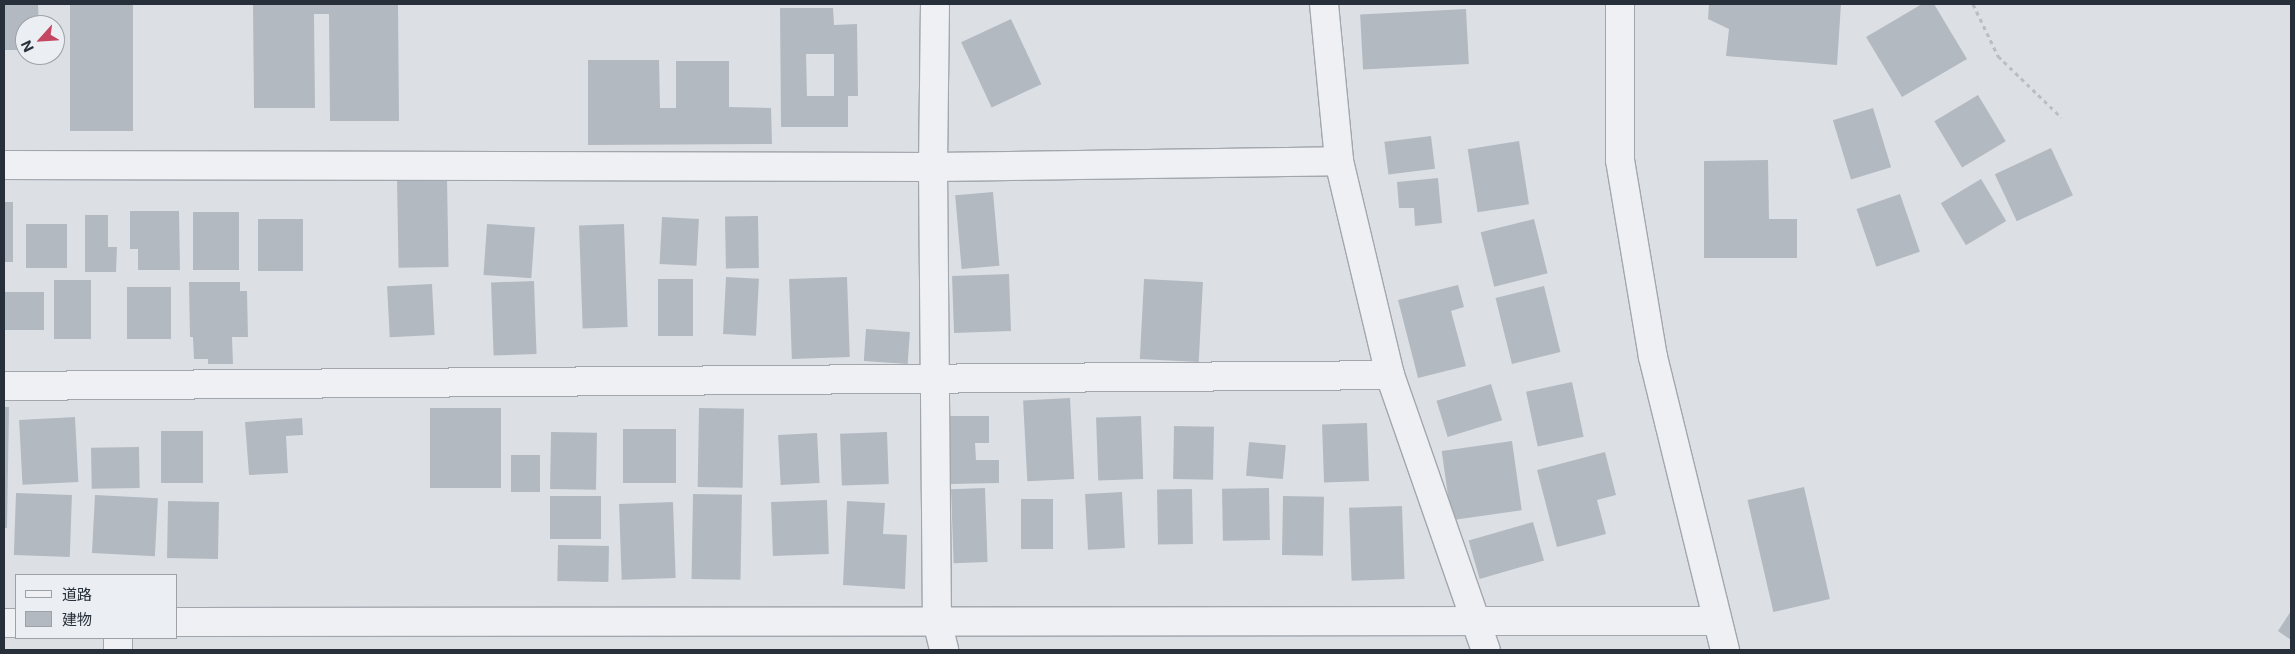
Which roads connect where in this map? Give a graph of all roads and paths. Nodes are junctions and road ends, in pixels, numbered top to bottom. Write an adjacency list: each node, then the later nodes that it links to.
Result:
1 (935, 4): 8 (street)
2 (1324, 4): 6 (street)
3 (1620, 4): 15 (street)
4 (1973, 4): 5 (path)
5 (2061, 117)
6 (1339, 162): 8 (street); 9 (street)
7 (4, 165): 8 (street)
8 (933, 167): 10 (street)
9 (1390, 375): 10 (street); 13 (street)
10 (935, 378): 11 (street); 12 (street)
11 (4, 386)
12 (937, 621): 13 (street); 14 (street); 16 (street)
13 (1476, 621): 15 (street); 17 (street)
14 (178, 622)
15 (1717, 622): 18 (street)
16 (944, 650)
17 (1486, 650)
18 (1726, 650)

